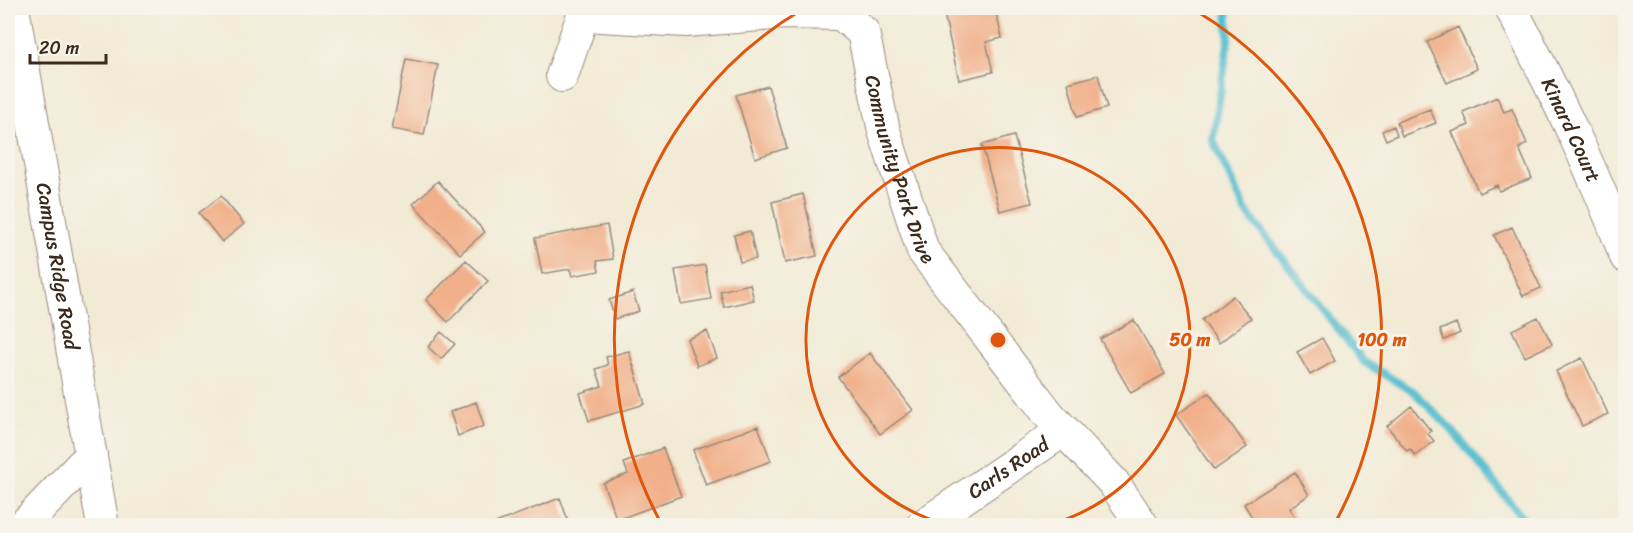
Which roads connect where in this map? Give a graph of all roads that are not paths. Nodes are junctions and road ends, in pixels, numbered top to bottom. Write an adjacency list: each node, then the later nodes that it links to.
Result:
1 (13, 8): 8 (street, Campus Ridge Road)
2 (1511, 8): 6 (street, Kinard Court)
3 (581, 11): 4 (street, Community Park Drive); 5 (street)
4 (860, 15): 7 (street, Community Park Drive)
5 (562, 76)
6 (1626, 257)
7 (1064, 430): 11 (street, Carls Road); 12 (street, Community Park Drive)
8 (91, 455): 9 (street); 10 (street, Campus Ridge Road)
9 (23, 525)
10 (103, 525)
11 (922, 525)
12 (1143, 525)

